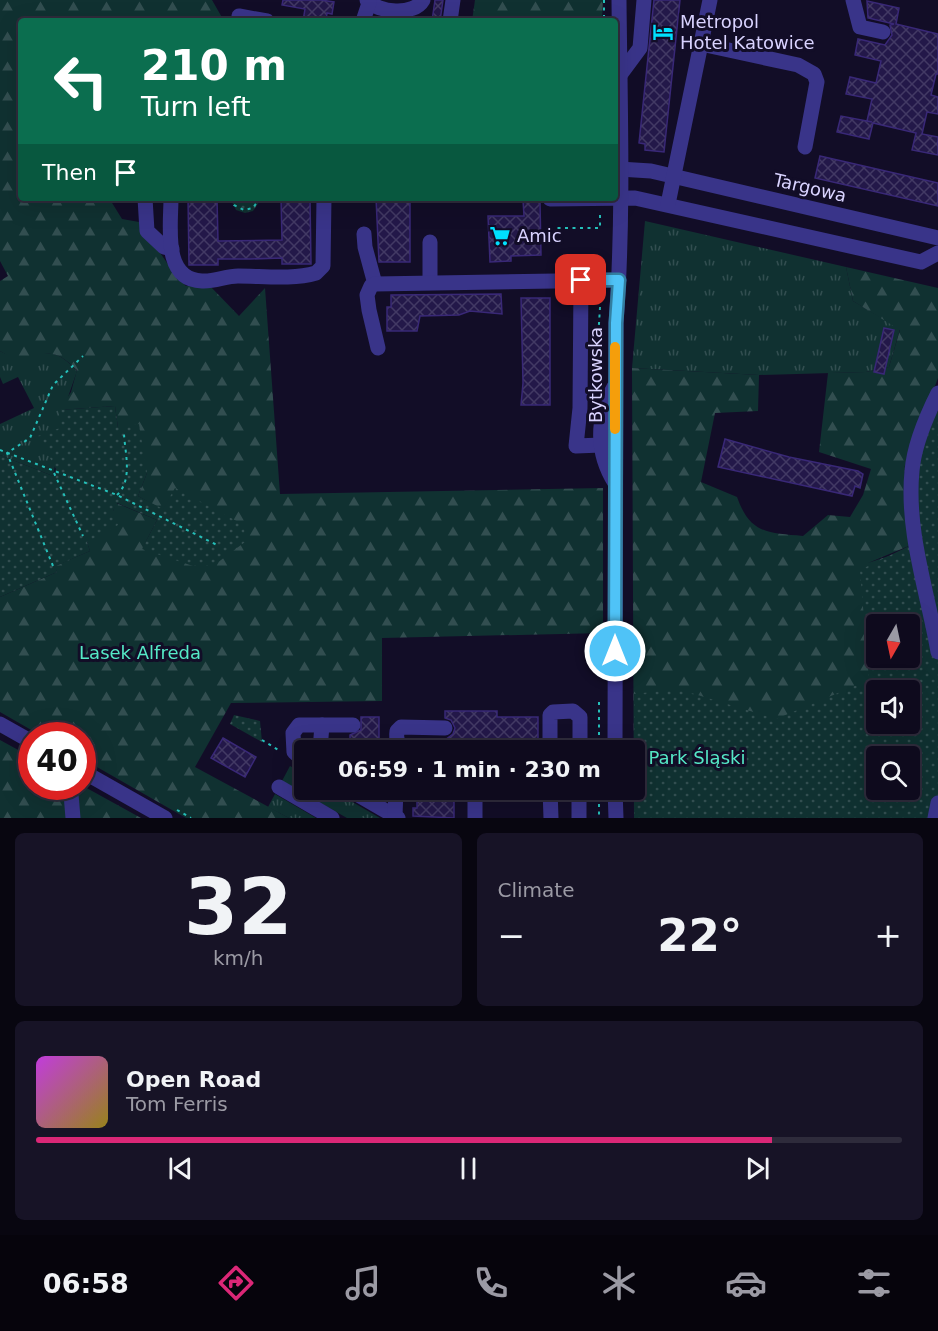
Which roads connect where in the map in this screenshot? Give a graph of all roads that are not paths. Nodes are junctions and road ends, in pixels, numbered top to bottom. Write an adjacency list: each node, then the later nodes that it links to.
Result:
1 (423, 0): 7 (street)
2 (453, 0): 11 (street)
3 (619, 0): 14 (street, Bytkowska)
4 (644, 0): 14 (street)
5 (710, 0): 13 (street)
6 (853, 0): 12 (street)
7 (368, 2): 10 (street)
8 (239, 16): 9 (street)
9 (250, 18)
10 (364, 18)
11 (450, 18)
12 (883, 32)
13 (701, 44): 15 (street); 17 (street)
14 (618, 68): 16 (street, Bytkowska)
15 (805, 147)
16 (619, 169): 17 (street, Targowa); 18 (street, Bytkowska)
17 (674, 176): 22 (street); 24 (street, Targowa)
18 (620, 198): 22 (street); 29 (street, Bytkowska)
19 (145, 201): 26 (street)
20 (171, 201): 26 (street)
21 (324, 201): 26 (street)
22 (668, 204): 27 (street)
23 (364, 234): 31 (street)
24 (938, 238)
25 (430, 242): 30 (street)
26 (172, 249)
27 (938, 254)
28 (581, 280): 29 (street); 30 (street); 35 (street)
29 (619, 280): 33 (street, Bytkowska)
30 (430, 282): 31 (street)
31 (375, 284): 32 (street)
32 (378, 348)
33 (615, 384): 35 (street); 36 (street, Bytkowska)
34 (938, 393): 37 (street)
35 (601, 445): 36 (street)
36 (615, 483): 47 (street, Bytkowska)
37 (938, 652)
38 (0, 724): 42 (street)
39 (322, 725): 40 (street); 43 (street); 48 (street)
40 (353, 725)
41 (445, 728): 44 (street)
42 (18, 734)
43 (321, 740)
44 (399, 740)
45 (550, 740): 46 (street)
46 (580, 740)
47 (615, 740)
48 (294, 752)
49 (96, 779): 61 (street)
50 (279, 787): 62 (street)
51 (72, 800): 60 (street)
52 (367, 800): 59 (street)
53 (396, 800): 59 (street)
54 (475, 800): 63 (street)
55 (550, 800): 64 (street)
56 (579, 800): 65 (street)
57 (615, 800): 66 (street)
58 (938, 803): 67 (street)
59 (396, 817)
60 (73, 818)
61 (165, 818)
62 (332, 818)
63 (475, 818)
64 (550, 818)
65 (579, 818)
66 (616, 818)
67 (935, 818)

